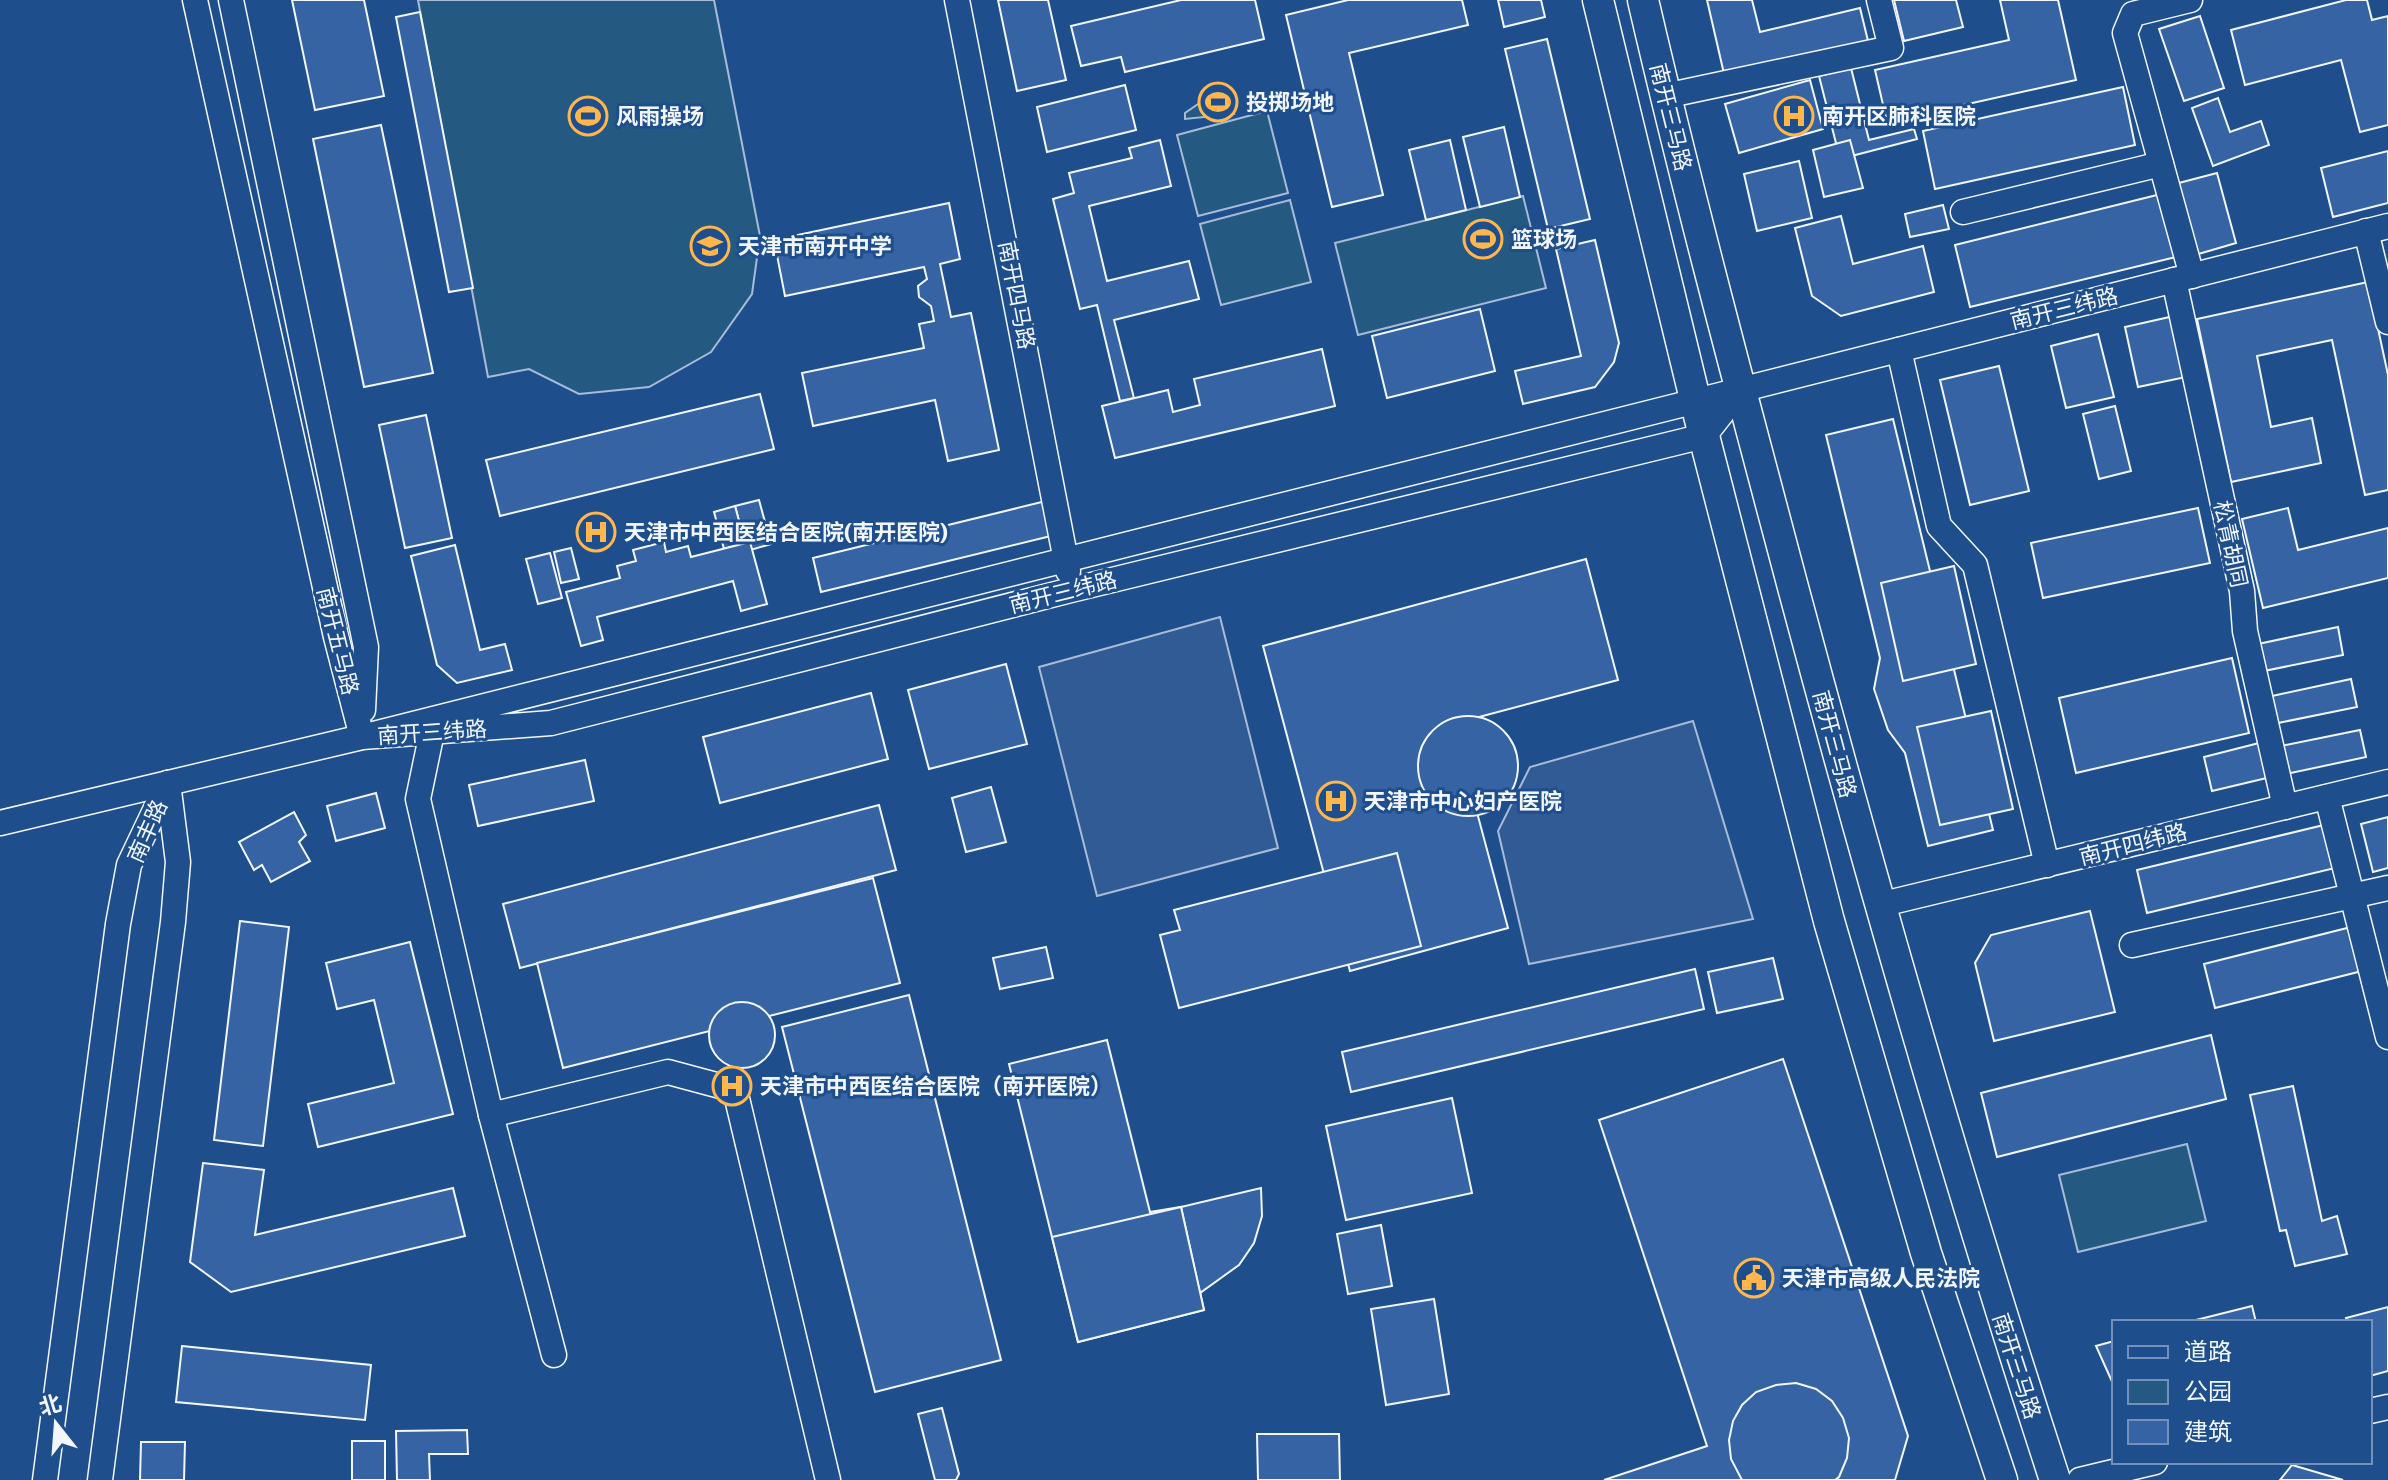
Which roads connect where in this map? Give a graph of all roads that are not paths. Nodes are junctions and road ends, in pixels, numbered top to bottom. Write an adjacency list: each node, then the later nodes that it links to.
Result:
1 (195, 0): 21 (street, 南开五马路)
2 (231, 0): 21 (street, 南开五马路)
3 (957, 0): 18 (street, 南开四马路)
4 (1598, 0): 16 (main road, 南开三马路)
5 (1643, 0): 8 (main road, 南开三马路)
6 (1879, 0): 8 (street)
7 (2190, 0): 9 (street, 松青胡同)
8 (1665, 96): 15 (main road, 南开三马路)
9 (2161, 164): 10 (street); 12 (street, 松青胡同)
10 (1963, 212)
11 (2377, 228): 12 (street, 南开三纬路); 13 (street)
12 (2183, 278): 14 (street, 南开三纬路); 25 (street, 松青胡同)
13 (2388, 322)
14 (1899, 350): 15 (street, 南开三纬路); 27 (street)
15 (1740, 390): 16 (street, 南开三纬路); 17 (street); 30 (main road, 南开三马路)
16 (1697, 402): 17 (main road, 南开三马路); 18 (street, 南开三纬路)
17 (1704, 436): 19 (street, 南开三纬路); 35 (main road, 南开三马路)
18 (1066, 558): 19 (street, 南开四马路); 21 (street, 南开三纬路)
19 (1071, 590): 20 (street, 南开三纬路)
20 (432, 732): 21 (street, 南开三纬路); 33 (street)
21 (362, 737): 23 (street, 南开三纬路)
22 (2388, 782): 24 (street, 南开四纬路)
23 (168, 783): 26 (street, 南开三纬路); 38 (street, 南丰路); 39 (street, 南丰路)
24 (2327, 797): 25 (street, 南开四纬路); 29 (street)
25 (2285, 807): 27 (street, 南开四纬路)
26 (0, 823)
27 (2047, 865): 30 (street, 南开四纬路)
28 (2388, 888): 29 (street)
29 (2352, 896): 31 (street); 32 (street)
30 (1879, 905): 37 (main road, 南开三马路)
31 (2132, 945)
32 (2388, 1037)
33 (491, 1115): 34 (street); 40 (street)
34 (554, 1355)
35 (1991, 1444): 41 (main road); 42 (main road, 南开三马路)
36 (2144, 1470): 43 (street)
37 (2054, 1473)
38 (45, 1480)
39 (100, 1480)
40 (828, 1480)
41 (1992, 1480)
42 (2002, 1480)
43 (2080, 1480)

